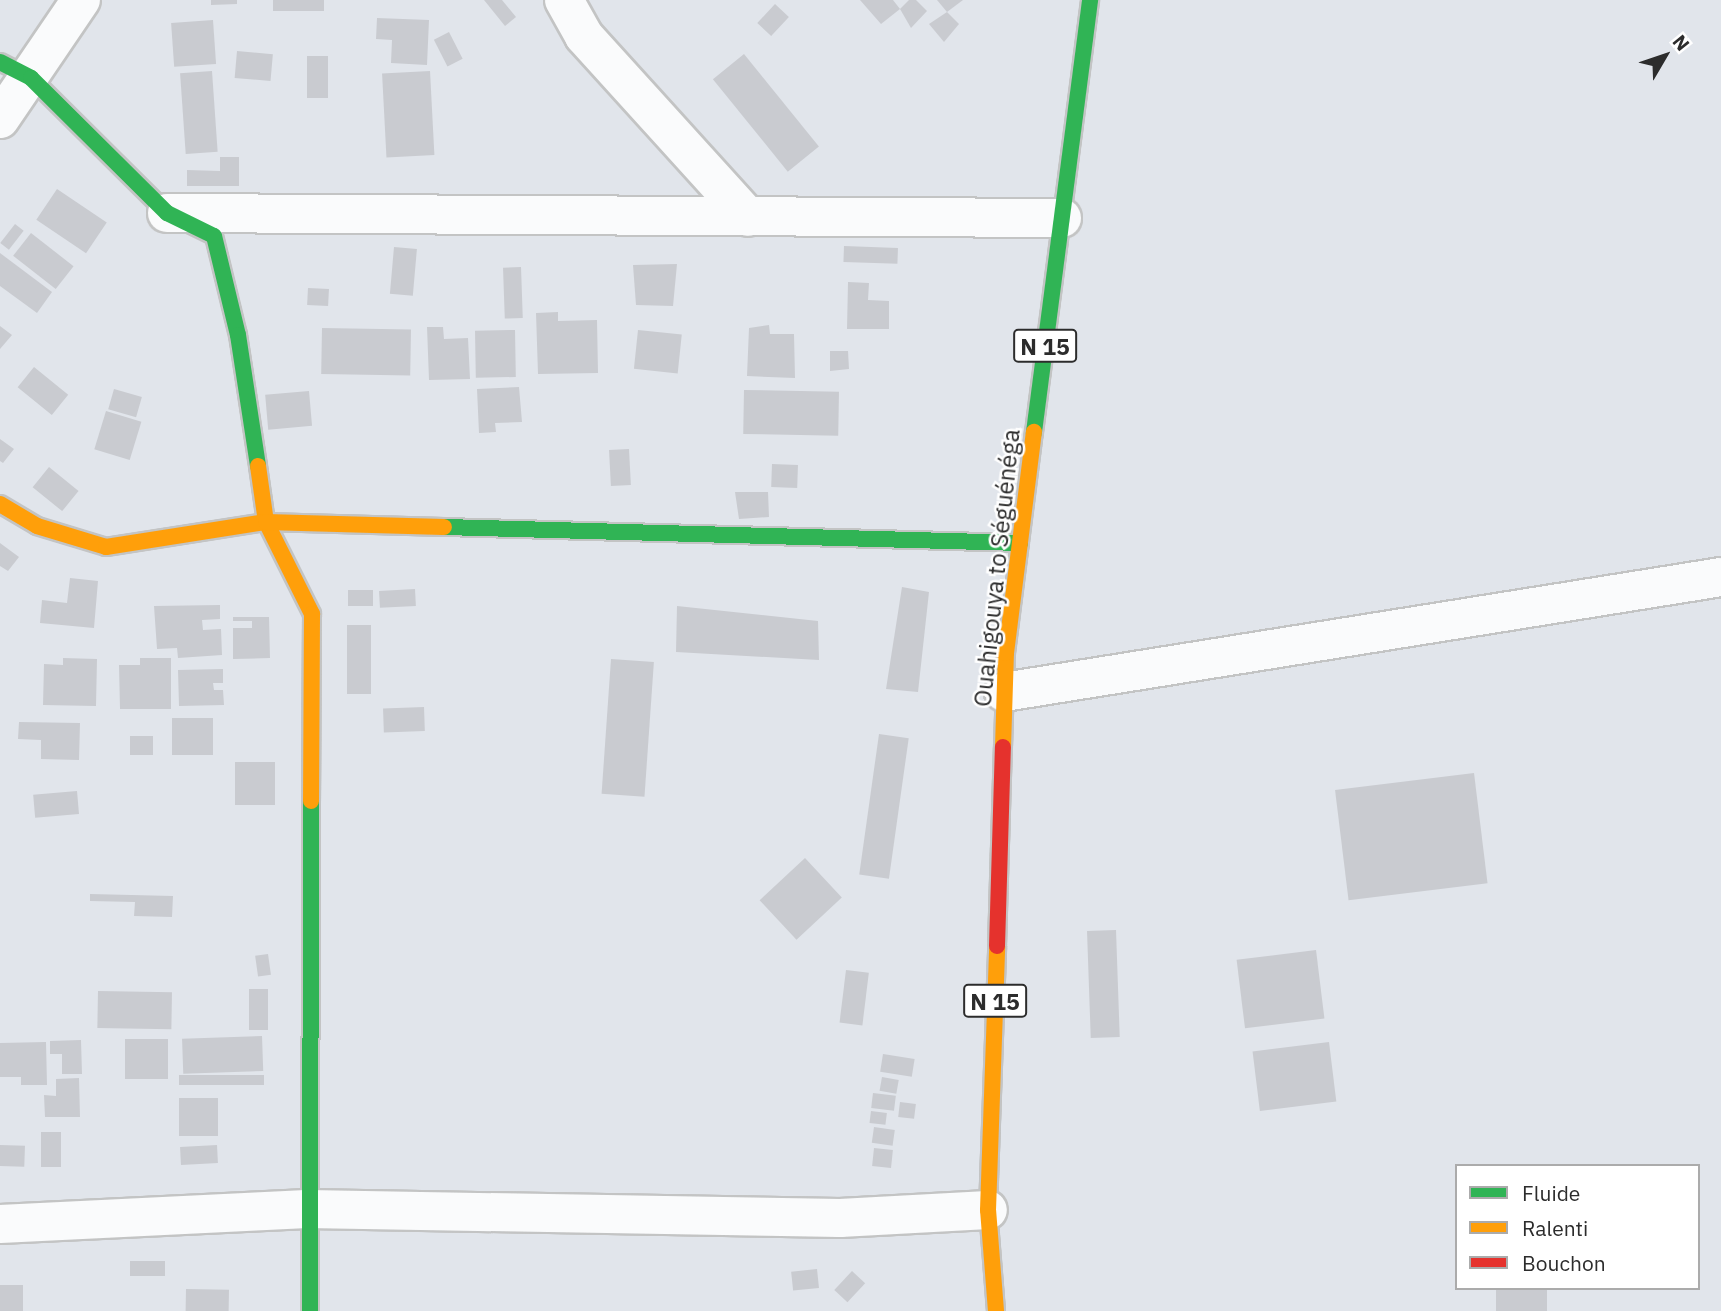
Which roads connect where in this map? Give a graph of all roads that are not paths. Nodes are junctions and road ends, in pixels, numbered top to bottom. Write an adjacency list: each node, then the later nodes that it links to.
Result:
1 (81, 0): 4 (street)
2 (564, 0): 7 (street)
3 (1090, 0): 8 (street, Ouahigouya to Séguénéga / N 15)
4 (15, 70): 5 (street); 6 (street)
5 (0, 119)
6 (167, 213): 7 (street); 10 (street)
7 (748, 217): 8 (street)
8 (1062, 218): 11 (street, Ouahigouya to Séguénéga / N 15)
9 (0, 504): 10 (street)
10 (266, 522): 11 (street); 14 (street)
11 (1020, 543): 13 (street, Ouahigouya to Séguénéga / N 15)
12 (1721, 577): 13 (street)
13 (1004, 692): 15 (street, Ouahigouya to Séguénéga / N 15)
14 (307, 1209): 15 (street); 16 (street); 17 (street)
15 (988, 1210): 18 (street, Ouahigouya to Séguénéga / N 15)
16 (0, 1224)
17 (310, 1311)
18 (996, 1311)

